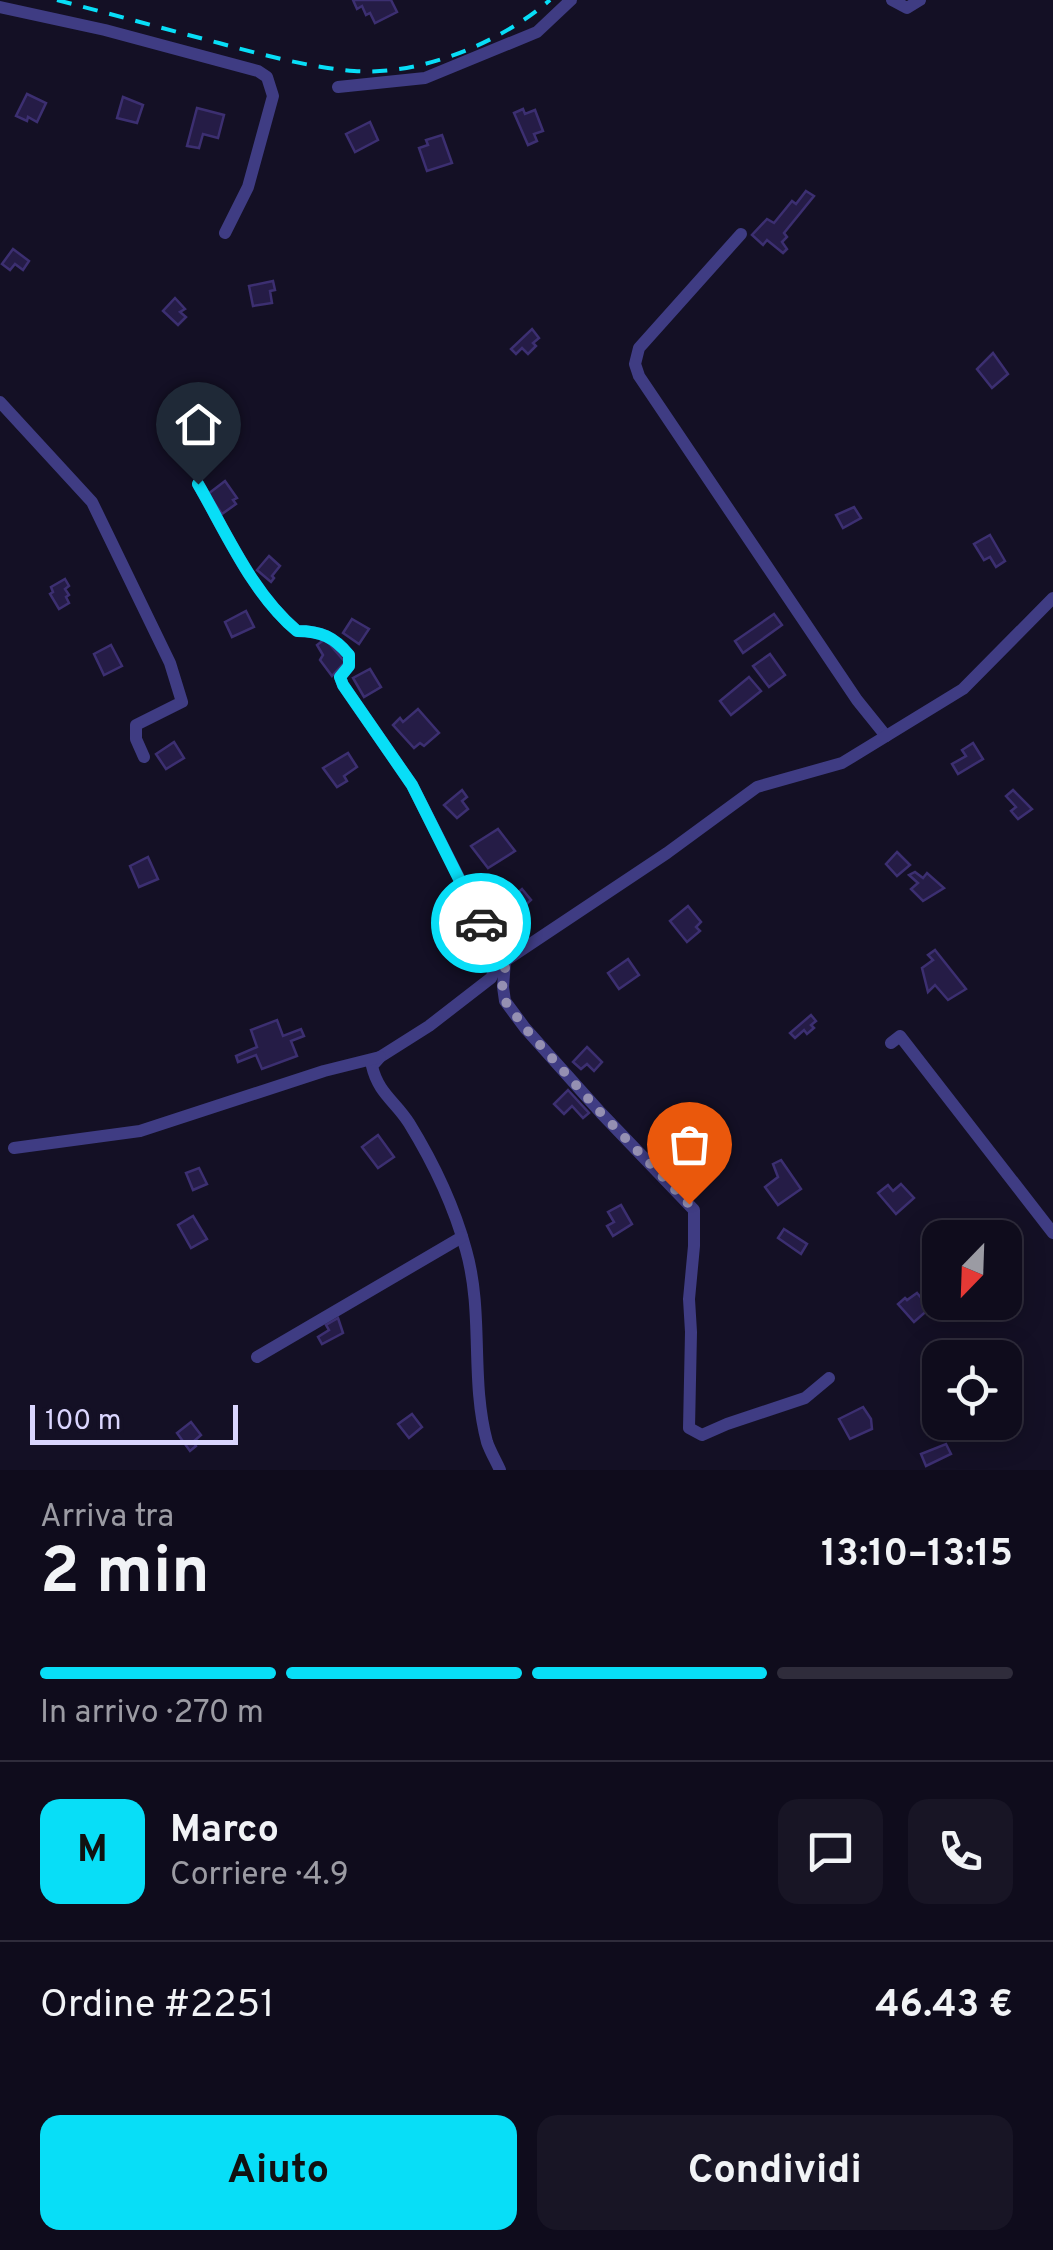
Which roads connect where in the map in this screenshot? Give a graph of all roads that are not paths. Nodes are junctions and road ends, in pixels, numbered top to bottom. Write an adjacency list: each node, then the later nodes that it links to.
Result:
1 (570, 0): 5 (street)
2 (892, 0): 3 (street)
3 (920, 0)
4 (0, 7): 6 (street)
5 (338, 87)
6 (225, 233)
7 (741, 234): 11 (street)
8 (0, 402): 12 (street)
9 (198, 484): 13 (street)
10 (1053, 598): 11 (street)
11 (886, 736): 13 (street)
12 (144, 756)
13 (503, 960): 15 (street); 20 (street)
14 (891, 1043): 17 (street)
15 (380, 1057): 16 (street); 18 (street)
16 (14, 1148)
17 (1053, 1233)
18 (462, 1237): 19 (street); 21 (street)
19 (257, 1357)
20 (829, 1378)
21 (500, 1470)

